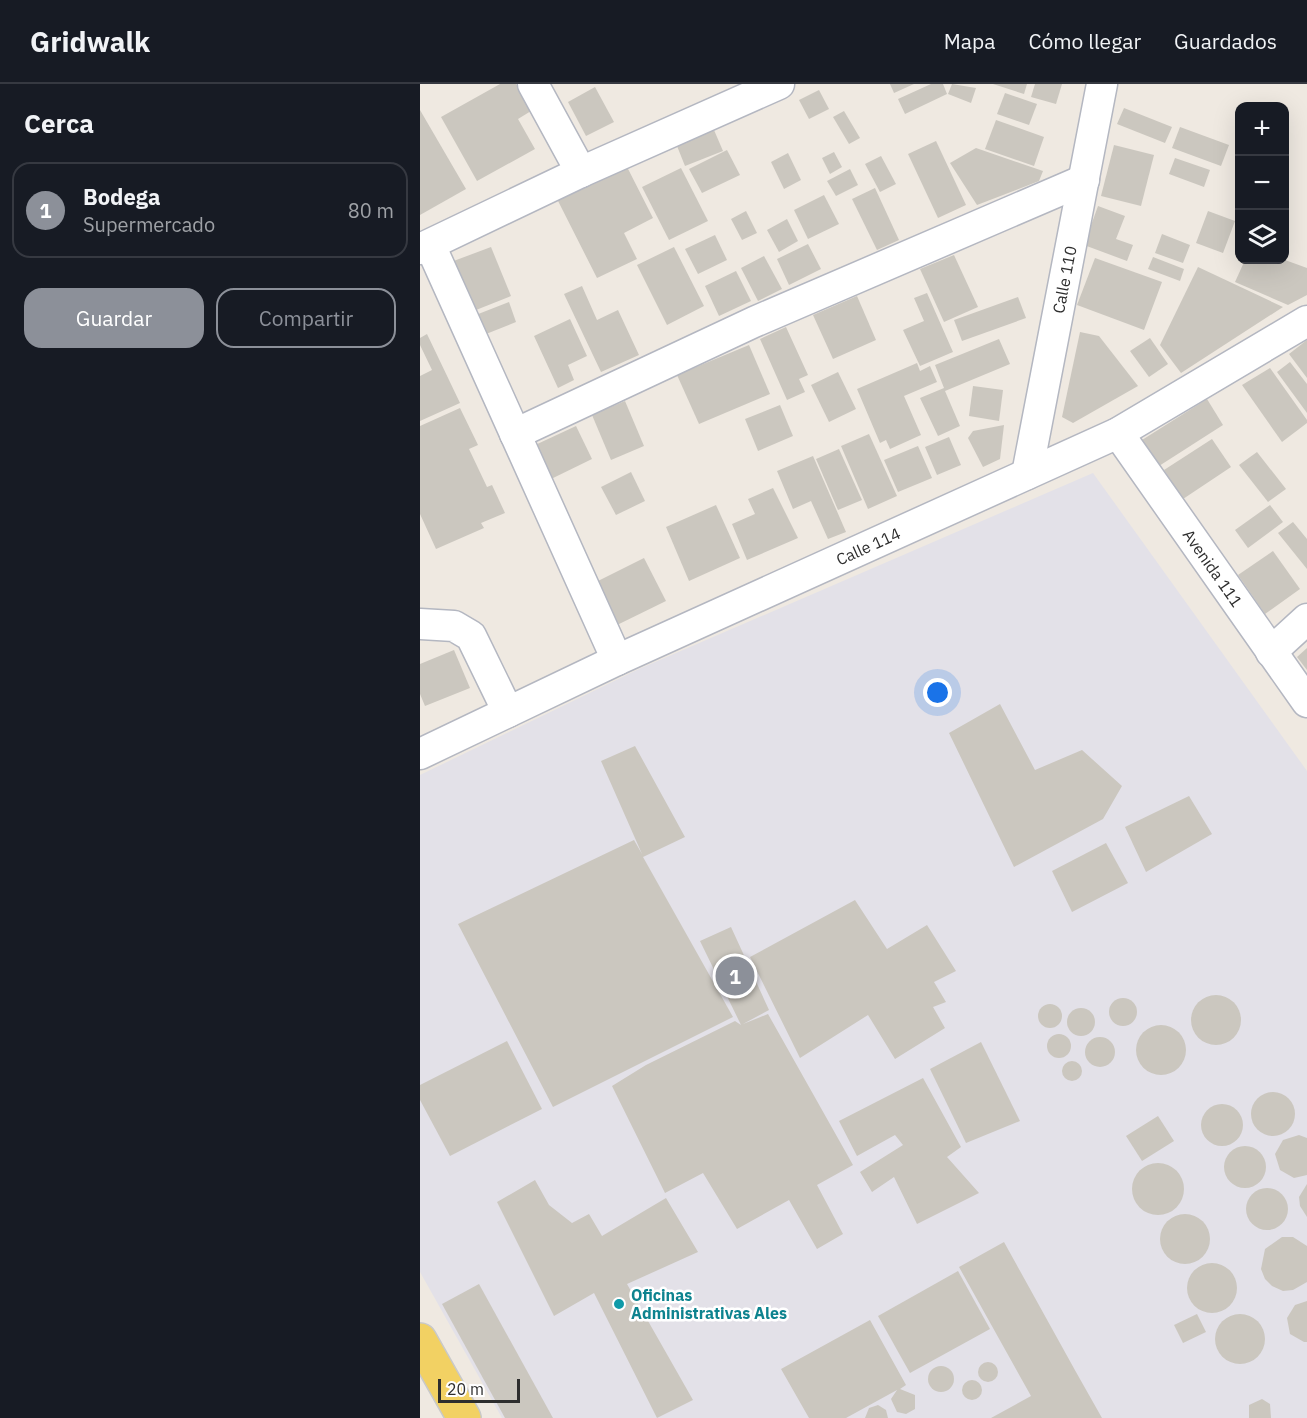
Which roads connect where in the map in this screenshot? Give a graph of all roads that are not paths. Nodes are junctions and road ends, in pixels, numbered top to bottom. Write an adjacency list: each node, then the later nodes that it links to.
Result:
1 (533, 84): 4 (street)
2 (779, 84): 4 (street)
3 (1102, 84): 5 (street, Calle 110)
4 (581, 172): 6 (street)
5 (1084, 180): 9 (street); 10 (street, Calle 110)
6 (425, 247): 9 (street)
7 (1307, 321): 8 (street, Calle 114)
8 (1118, 433): 10 (street, Calle 114); 13 (street, Avenida 111)
9 (515, 434): 14 (street)
10 (1027, 474): 14 (street, Calle 114)
11 (1307, 619): 13 (street)
12 (420, 624): 16 (street)
13 (1271, 652): 15 (street, Avenida 111)
14 (617, 660): 16 (street, Calle 114)
15 (1307, 702)
16 (508, 712): 17 (street, Calle 114)
17 (420, 754)
18 (420, 1340): 19 (main road)
19 (464, 1418)

